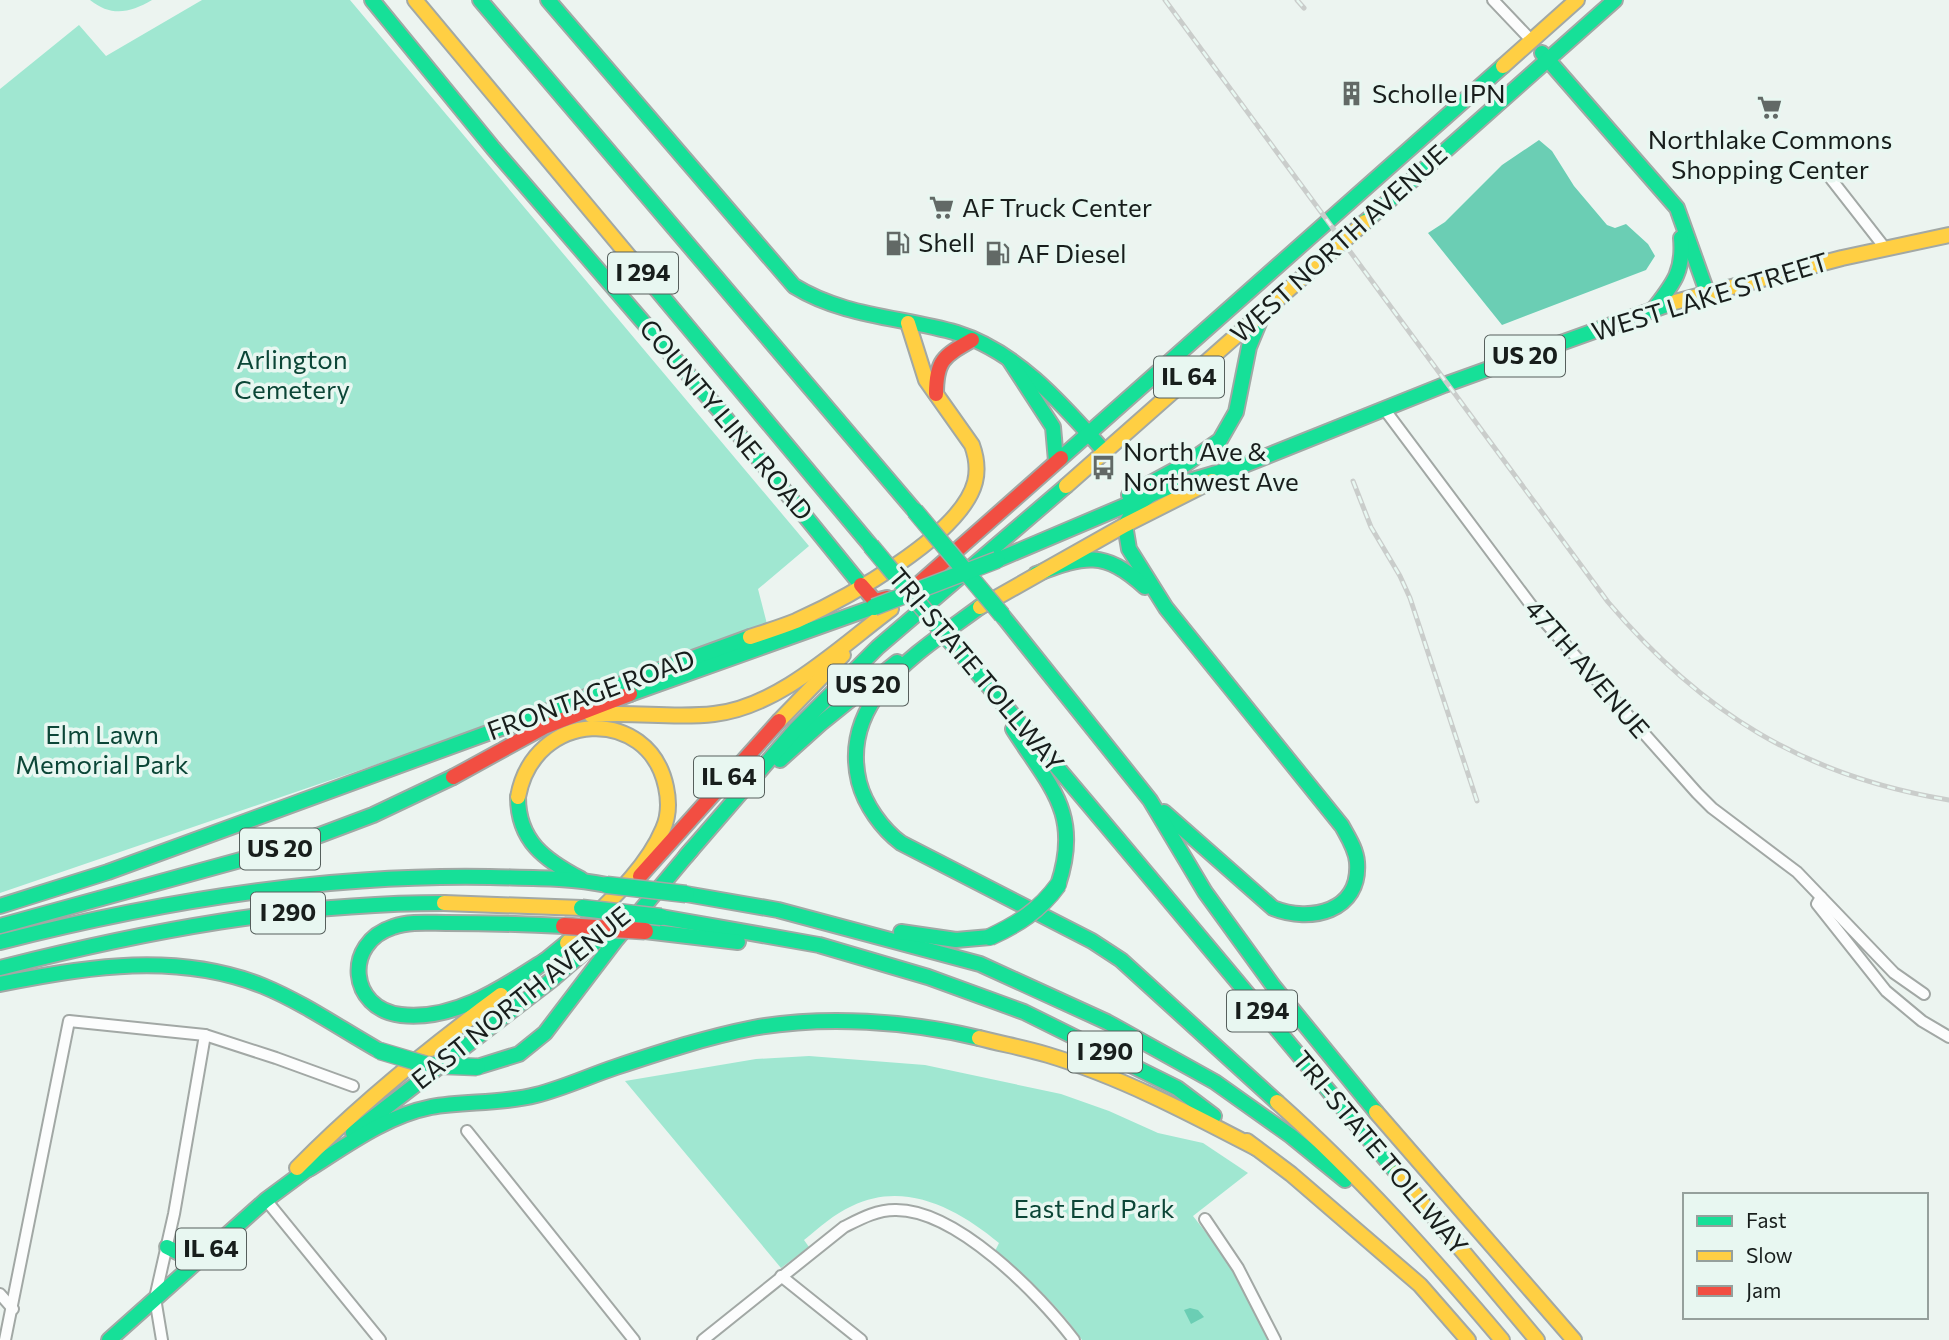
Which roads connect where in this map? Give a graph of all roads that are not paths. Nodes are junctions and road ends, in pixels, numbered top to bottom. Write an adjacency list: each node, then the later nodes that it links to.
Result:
1 (372, 0): 30 (main road, COUNTY LINE ROAD)
2 (415, 0): 35 (main road, TRI-STATE TOLLWAY / I 294, bridge)
3 (480, 0): 37 (main road, TRI-STATE TOLLWAY / I 294, bridge)
4 (548, 0): 17 (main road)
5 (1493, 0): 8 (street)
6 (1577, 0): 8 (main road, WEST NORTH AVENUE / IL 64)
7 (1615, 0): 9 (main road, WEST NORTH AVENUE / IL 64)
8 (1531, 40): 9 (main road); 22 (main road, WEST NORTH AVENUE / IL 64)
9 (1548, 59): 11 (main road); 15 (main road, WEST NORTH AVENUE / IL 64)
10 (1828, 175): 13 (street)
11 (1677, 208): 14 (main road); 16 (main road)
12 (1949, 235): 13 (main road, WEST LAKE STREET / US 20)
13 (1885, 248): 14 (main road, WEST LAKE STREET / US 20)
14 (1707, 292): 16 (main road, WEST LAKE STREET / US 20)
15 (1268, 307): 23 (main road, WEST NORTH AVENUE / IL 64); 28 (main road)
16 (1653, 310): 21 (main road, WEST LAKE STREET / US 20)
17 (908, 323): 18 (main road); 20 (main road, FRONTAGE ROAD)
18 (972, 340): 19 (main road); 20 (main road)
19 (1010, 361): 22 (main road); 24 (main road)
20 (936, 394): 30 (main road, FRONTAGE ROAD)
21 (1385, 410): 25 (main road, WEST LAKE STREET / US 20); 38 (street, 47TH AVENUE)
22 (1087, 432): 23 (main road); 24 (main road, WEST NORTH AVENUE / IL 64)
23 (1105, 452): 34 (main road, WEST NORTH AVENUE / IL 64)
24 (1056, 461): 32 (main road, WEST NORTH AVENUE / IL 64)
25 (1240, 466): 26 (main road, US 20); 27 (main road, US 20)
26 (1149, 496): 27 (main road); 28 (main road, US 20)
27 (1125, 525): 29 (main road, US 20); 33 (main road)
28 (995, 558): 32 (main road, US 20, bridge)
29 (1037, 574): 31 (main road, US 20); 33 (main road)
30 (861, 586): 32 (main road); 44 (main road, FRONTAGE ROAD)
31 (985, 603): 39 (main road, US 20); 62 (main road)
32 (884, 605): 36 (main road, US 20); 36 (main road); 48 (main road, EAST NORTH AVENUE / IL 64)
33 (1166, 608): 37 (main road)
34 (903, 625): 39 (main road, EAST NORTH AVENUE / IL 64)
35 (986, 683): 45 (main road, bridge); 80 (main road, TRI-STATE TOLLWAY / I 294)
36 (544, 727): 46 (main road, US 20)
37 (1150, 800): 81 (main road, TRI-STATE TOLLWAY / I 294)
38 (1733, 824): 40 (street); 43 (street, 47TH AVENUE)
39 (713, 826): 41 (main road, EAST NORTH AVENUE / US 20)
40 (1733, 838)
41 (692, 849): 52 (main road, US 20, bridge); 59 (main road, EAST NORTH AVENUE / IL 64)
42 (582, 880): 45 (main road, I 290, bridge); 47 (main road, I 290); 48 (main road)
43 (1821, 897): 53 (street, 47TH AVENUE); 55 (street, 47TH AVENUE)
44 (0, 906)
45 (778, 910): 62 (main road, I 290)
46 (0, 926)
47 (0, 942)
48 (567, 943): 49 (main road, EAST NORTH AVENUE / IL 64)
49 (544, 961): 51 (main road, bridge); 60 (main road, EAST NORTH AVENUE / IL 64)
50 (0, 968): 51 (main road, I 290, bridge)
51 (928, 977): 58 (main road, I 290)
52 (0, 984)
53 (1924, 993)
54 (205, 1035): 56 (street); 63 (street); 68 (street)
55 (1949, 1037)
56 (353, 1086)
57 (467, 1132): 73 (street)
58 (1256, 1148): 59 (main road); 78 (main road, I 290)
59 (309, 1168): 60 (main road, EAST NORTH AVENUE / IL 64)
60 (267, 1200): 64 (main road, EAST NORTH AVENUE / IL 64); 72 (street)
61 (1205, 1219): 77 (street)
62 (1421, 1244): 79 (main road, I 290)
63 (167, 1247): 64 (main road); 67 (street)
64 (199, 1259): 67 (main road, EAST NORTH AVENUE / IL 64)
65 (781, 1276): 74 (street); 75 (street); 76 (street)
66 (0, 1294): 68 (street)
67 (155, 1298): 70 (main road, EAST NORTH AVENUE / IL 64); 71 (street)
68 (13, 1309): 69 (street)
69 (5, 1340)
70 (109, 1340)
71 (162, 1340)
72 (380, 1340)
73 (634, 1340)
74 (704, 1340)
75 (861, 1340)
76 (1074, 1340)
77 (1275, 1340)
78 (1468, 1340)
79 (1502, 1340)
80 (1537, 1340)
81 (1574, 1340)

